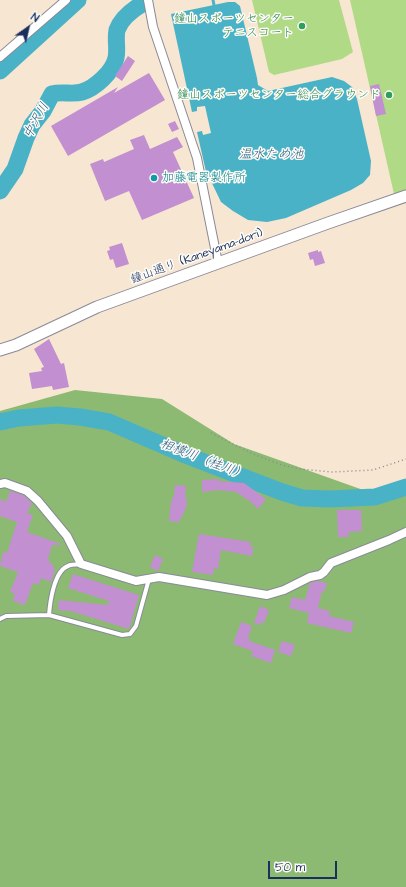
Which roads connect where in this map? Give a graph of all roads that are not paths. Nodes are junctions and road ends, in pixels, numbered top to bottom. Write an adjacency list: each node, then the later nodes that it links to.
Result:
1 (66, 0): 3 (street)
2 (148, 0): 5 (street)
3 (0, 57)
4 (406, 196): 5 (street, 鐘山通り (Kaneyama-dori))
5 (218, 263): 6 (street, 鐘山通り (Kaneyama-dori))
6 (0, 350)
7 (0, 484): 9 (street)
8 (406, 532): 10 (street)
9 (80, 564): 10 (street); 11 (lane)
10 (149, 578): 11 (lane)
11 (49, 615): 12 (lane)
12 (0, 619)

